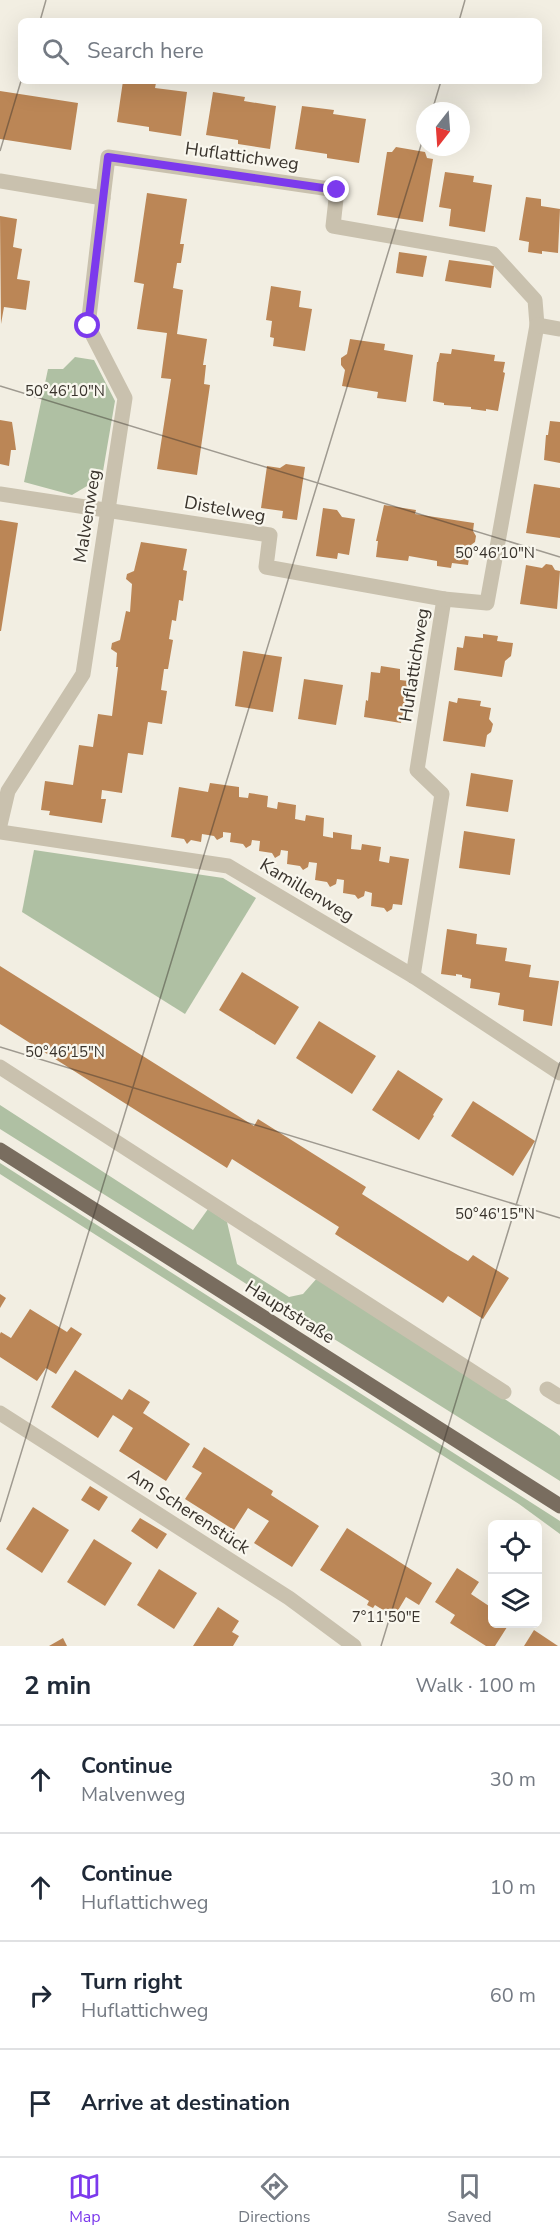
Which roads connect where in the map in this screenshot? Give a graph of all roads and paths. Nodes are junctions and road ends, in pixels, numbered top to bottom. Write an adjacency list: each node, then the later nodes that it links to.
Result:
1 (0, 181): 2 (street)
2 (103, 198): 3 (street, Huflattichweg); 6 (street, Malvenweg)
3 (537, 326): 4 (street); 7 (street, Huflattichweg)
4 (560, 329)
5 (0, 494): 6 (street, Distelweg)
6 (108, 510): 7 (street, Distelweg); 8 (street, Malvenweg)
7 (444, 599): 10 (street, Huflattichweg)
8 (0, 825)
9 (0, 832): 10 (street, Kamillenweg)
10 (413, 976): 12 (street, Kamillenweg)
11 (0, 1067): 14 (street)
12 (560, 1073)
13 (0, 1150): 16 (main road, Hauptstraße)
14 (504, 1392)
15 (0, 1413): 17 (street, Am Scherenstück)
16 (560, 1506)
17 (354, 1646)

